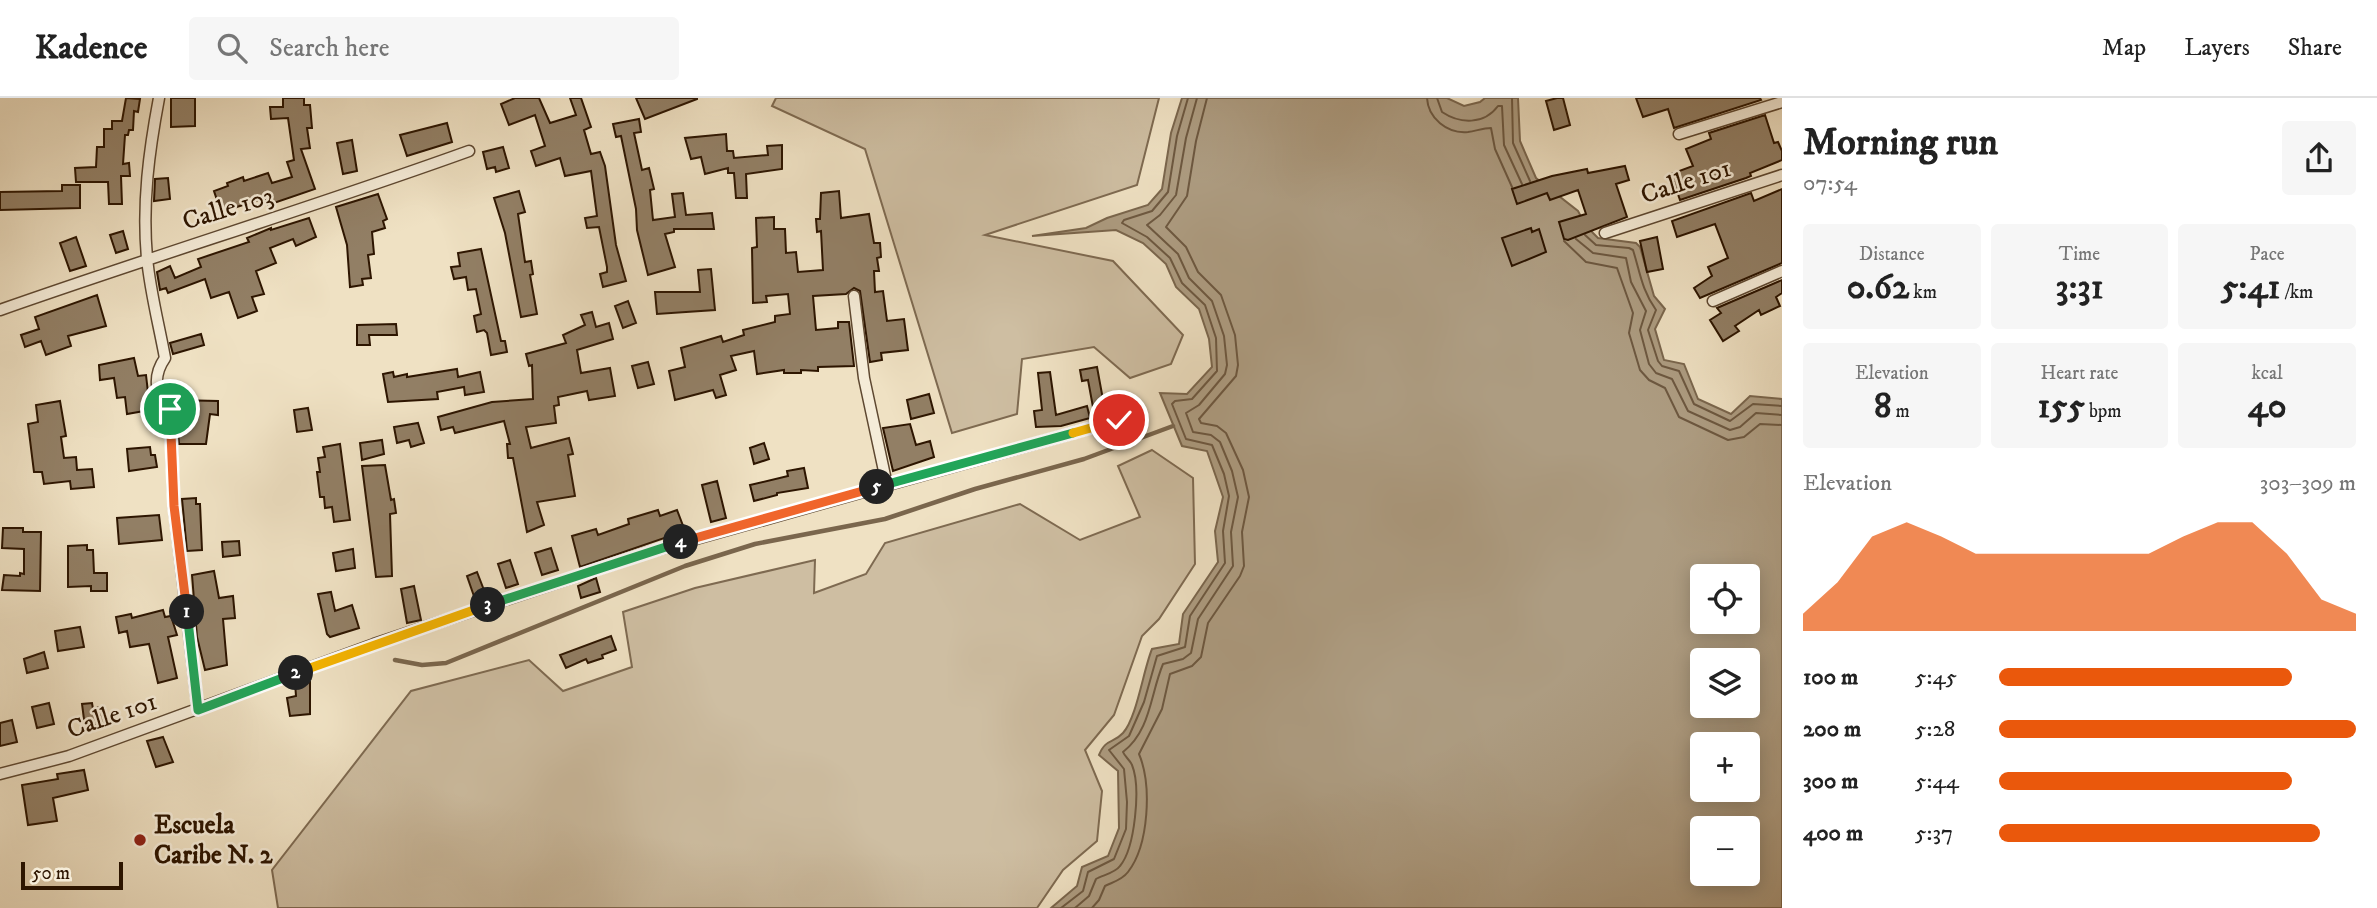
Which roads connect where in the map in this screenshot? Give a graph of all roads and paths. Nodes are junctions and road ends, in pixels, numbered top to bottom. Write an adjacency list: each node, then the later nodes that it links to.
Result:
1 (159, 98): 7 (street)
2 (1782, 102): 3 (street)
3 (1679, 134)
4 (469, 151): 7 (street, Calle 103)
5 (1782, 175): 6 (street, Calle 101)
6 (1605, 233)
7 (147, 258): 11 (street, Calle 103); 14 (street)
8 (1782, 271): 10 (street)
9 (854, 296): 13 (street)
10 (1713, 301)
11 (0, 310)
12 (1119, 420): 13 (street, Calle 101)
13 (887, 485): 14 (street, Calle 101)
14 (198, 710): 15 (street, Calle 101)
15 (0, 774)

